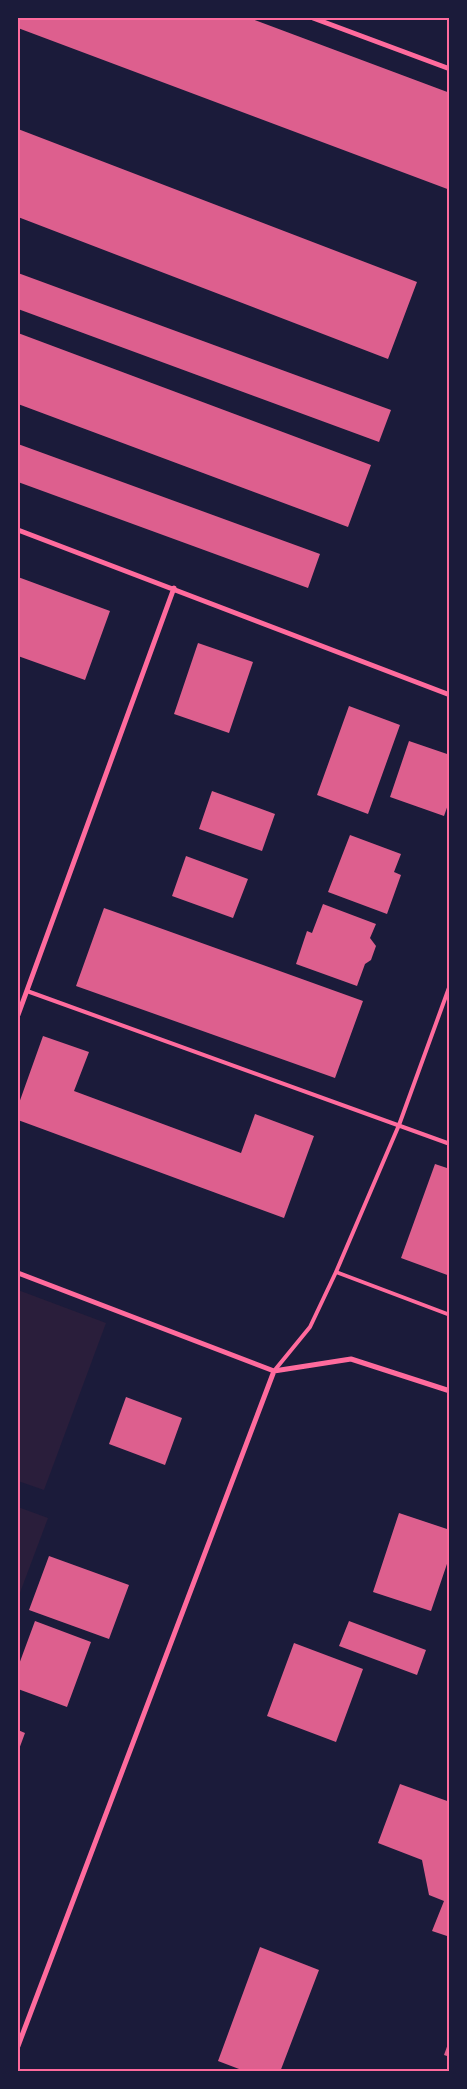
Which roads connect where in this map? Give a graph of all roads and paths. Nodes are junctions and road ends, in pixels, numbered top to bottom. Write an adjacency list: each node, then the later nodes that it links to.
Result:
1 (313, 18): 2 (street)
2 (450, 70)
3 (18, 530): 4 (street)
4 (174, 588): 5 (street); 7 (street)
5 (450, 695)
6 (450, 985): 9 (lane)
7 (27, 991): 8 (street); 9 (lane)
8 (18, 1015)
9 (399, 1125): 10 (lane); 11 (lane)
10 (450, 1144)
11 (336, 1272): 13 (lane); 14 (lane)
12 (18, 1273): 14 (street)
13 (450, 1315)
14 (274, 1371): 15 (street); 16 (street)
15 (450, 1391)
16 (18, 2046)

